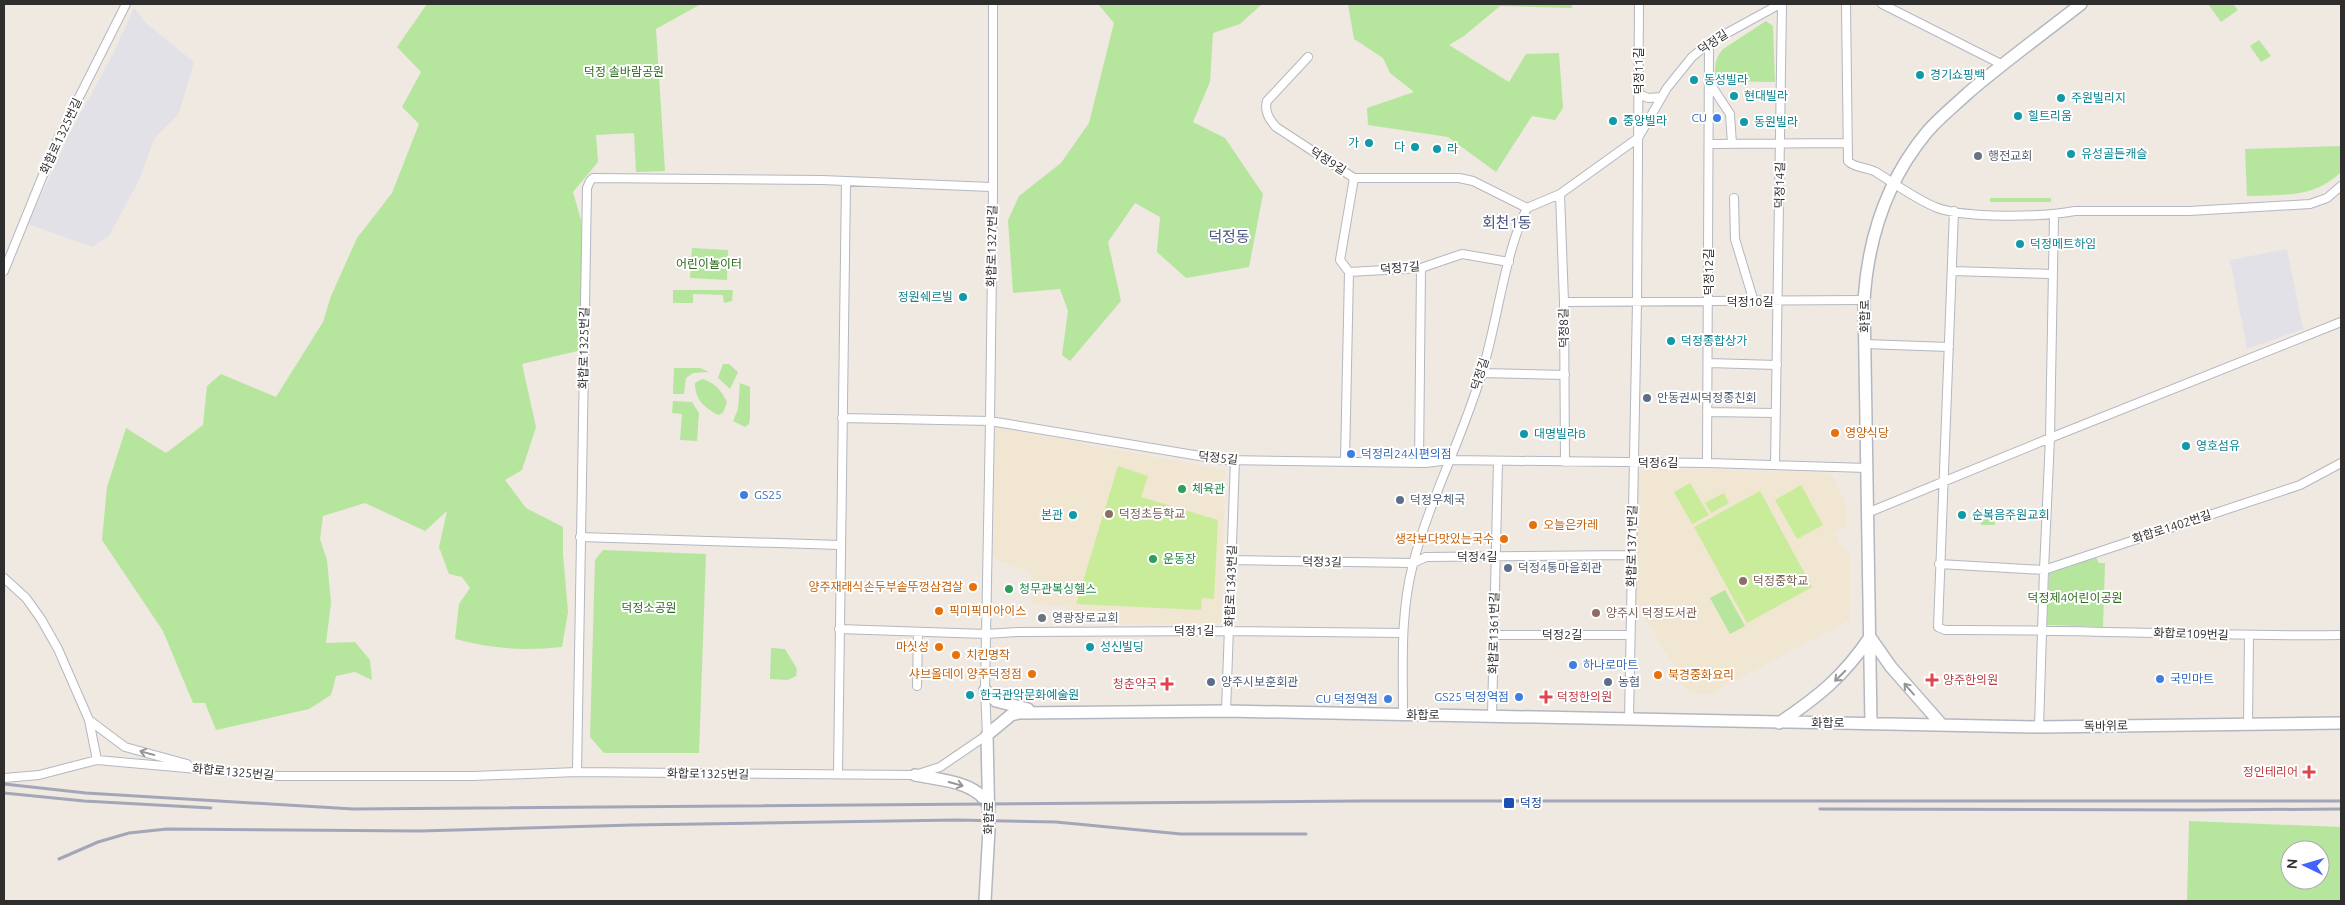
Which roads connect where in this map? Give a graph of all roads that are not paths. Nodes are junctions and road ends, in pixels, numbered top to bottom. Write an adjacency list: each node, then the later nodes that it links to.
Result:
1 (126, 4): 32 (street, 화합로1325번길)
2 (994, 4): 24 (street)
3 (1639, 4): 13 (street, 덕정11길)
4 (1781, 4): 8 (street, 덕정길); 16 (street, 덕정14길)
5 (1846, 4): 17 (street)
6 (1882, 4): 11 (street)
7 (2081, 4): 11 (main road, 화합로)
8 (1773, 6): 9 (street, 덕정길)
9 (1709, 43): 12 (street, 덕정12길); 14 (street, 덕정길)
10 (1308, 57): 20 (street, 덕정9길)
11 (2003, 65): 22 (main road, 화합로)
12 (1709, 82): 18 (street, 덕정12길); 19 (street)
13 (1639, 94): 14 (street); 15 (street, 덕정11길)
14 (1661, 97): 15 (street, 덕정길)
15 (1638, 138): 25 (street, 덕정길); 38 (street)
16 (1781, 143): 17 (street); 19 (street); 41 (street, 덕정14길)
17 (1847, 143): 22 (street)
18 (1709, 144): 19 (street); 39 (street, 덕정12길)
19 (1732, 144)
20 (1354, 178): 27 (street, 덕정9길); 34 (street)
21 (846, 182): 24 (street, 화합로1327번길); 51 (street); 67 (street, 화합로1325번길)
22 (1894, 183): 28 (street); 36 (main road, 화합로)
23 (2341, 186): 29 (street)
24 (993, 191): 52 (street, 화합로1327번길)
25 (1560, 194): 27 (street, 덕정길); 37 (street, 덕정8길)
26 (1734, 198): 40 (street)
27 (1528, 208): 30 (street, 덕정길)
28 (1954, 211): 29 (street); 33 (street)
29 (2054, 215): 35 (street)
30 (1510, 262): 31 (street, 덕정7길); 47 (street, 덕정길)
31 (1421, 268): 34 (street, 덕정7길); 59 (street)
32 (4, 270)
33 (1952, 271): 35 (street); 44 (street)
34 (1349, 272): 56 (street)
35 (2053, 274): 53 (street)
36 (1864, 300): 41 (street, 덕정10길); 43 (main road, 화합로)
37 (1564, 302): 38 (street, 덕정10길); 48 (street, 덕정8길)
38 (1637, 302): 39 (street, 덕정10길); 60 (street)
39 (1709, 302): 40 (street, 덕정10길); 45 (street, 덕정12길)
40 (1754, 302): 41 (street, 덕정10길)
41 (1779, 302): 46 (street, 덕정14길)
42 (2341, 322): 53 (street)
43 (1865, 344): 44 (street); 64 (main road, 화합로)
44 (1948, 347): 65 (street)
45 (1708, 363): 46 (street); 49 (street, 덕정12길)
46 (1777, 365): 50 (street, 덕정14길)
47 (1482, 373): 48 (street); 55 (street, 덕정길)
48 (1565, 375): 58 (street, 덕정8길)
49 (1707, 412): 50 (street); 61 (street, 덕정12길)
50 (1776, 412): 63 (street, 덕정14길)
51 (842, 418): 52 (street); 68 (street)
52 (990, 421): 54 (street, 덕정5길); 81 (street, 화합로1327번길)
53 (2050, 438): 65 (street); 74 (street)
54 (1235, 460): 56 (street, 덕정5길); 71 (street, 화합로1343번길)
55 (1449, 460): 57 (street, 덕정6길); 59 (street, 덕정5길); 72 (street, 덕정길)
56 (1345, 461): 59 (street, 덕정5길)
57 (1498, 461): 58 (street, 덕정6길); 70 (street, 화합로1361번길)
58 (1565, 462): 60 (street, 덕정6길)
59 (1419, 463)
60 (1634, 463): 61 (street, 덕정6길); 69 (street, 화합로1371번길)
61 (1707, 463): 63 (street, 덕정6길)
62 (2341, 463): 74 (street, 화합로1402번길)
63 (1775, 465): 64 (street, 덕정6길)
64 (1867, 468): 66 (main road, 화합로)
65 (1943, 482): 66 (street); 73 (street)
66 (1867, 513): 86 (main road, 화합로)
67 (580, 537): 68 (street); 105 (street, 화합로1325번길)
68 (840, 545): 76 (street)
69 (1632, 555): 70 (street, 덕정4길); 83 (street, 화합로1371번길)
70 (1496, 558): 72 (street, 덕정4길); 82 (street, 화합로1361번길)
71 (1232, 560): 72 (street, 덕정3길); 78 (street, 화합로1343번길)
72 (1413, 563): 80 (street, 덕정길)
73 (1939, 564): 74 (street, 화합로1402번길); 77 (street)
74 (2044, 570): 77 (street)
75 (4, 578): 95 (street)
76 (839, 629): 79 (street); 106 (street)
77 (2042, 630): 85 (street, 화합로109번길); 101 (street)
78 (1230, 631): 80 (street, 덕정1길); 81 (street, 덕정1길); 91 (street, 화합로1343번길)
79 (918, 632): 81 (street); 87 (street)
80 (1402, 633): 92 (street, 덕정길)
81 (986, 634): 88 (street, 화합로1327번길)
82 (1494, 635): 83 (street, 덕정2길); 93 (street, 화합로1361번길)
83 (1630, 635): 94 (street, 화합로1371번길)
84 (2341, 635): 85 (street, 화합로109번길)
85 (2248, 636): 99 (street)
86 (1870, 637): 96 (main road, one-way to 96); 97 (main road, 화합로); 100 (main road, one-way to 86)
87 (917, 686)
88 (985, 690): 89 (street, 화합로1327번길); 90 (main road)
89 (986, 703): 102 (street, 화합로)
90 (1040, 711): 91 (main road, 화합로); 102 (main road, 화합로)
91 (1226, 711): 92 (main road, 화합로)
92 (1403, 715): 93 (main road, 화합로)
93 (1492, 716): 94 (main road, 화합로)
94 (1629, 719): 96 (main road, 화합로)
95 (89, 720): 103 (street); 104 (street, one-way to 95)
96 (1779, 723): 97 (main road, 화합로)
97 (1871, 723): 100 (main road, 독바위로)
98 (2341, 723): 99 (main road, 독바위로)
99 (2248, 724): 101 (main road, 독바위로)
100 (1942, 725): 101 (main road, 독바위로)
101 (2039, 727)
102 (987, 735): 107 (street, 화합로1325번길); 109 (main road, 화합로)
103 (97, 760): 104 (street, 화합로1325번길); 108 (street, 화합로1325번길)
104 (211, 770): 105 (street, 화합로1325번길)
105 (577, 772): 106 (street, 화합로1325번길)
106 (838, 774): 107 (street, 화합로1325번길)
107 (915, 776): 109 (main road, one-way to 109)
108 (4, 778)
109 (989, 807): 110 (main road, 화합로)
110 (985, 901)

